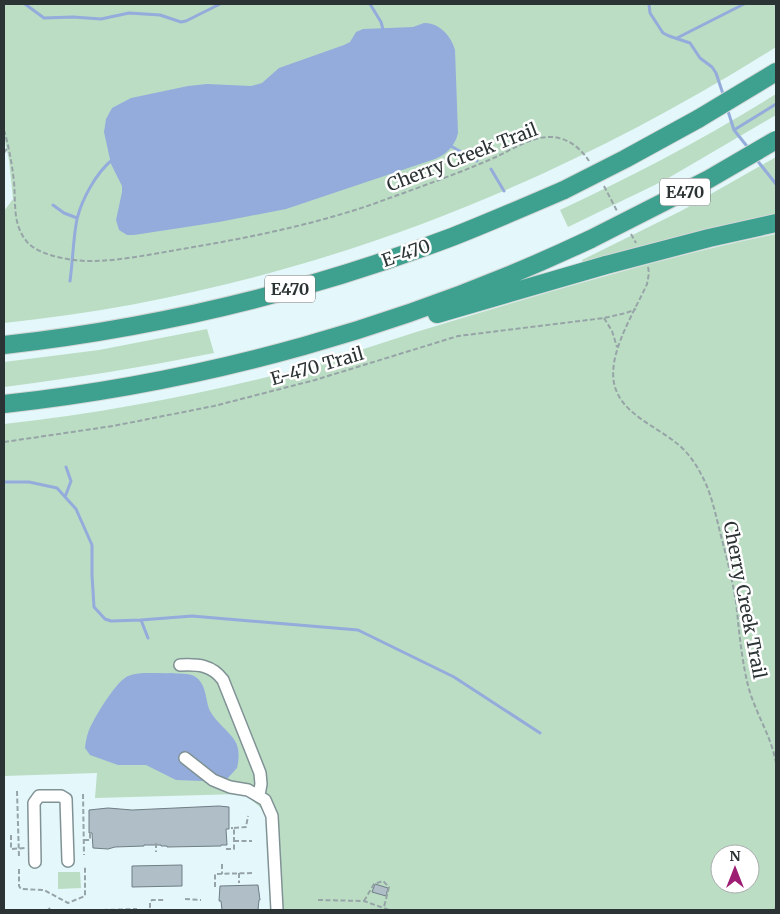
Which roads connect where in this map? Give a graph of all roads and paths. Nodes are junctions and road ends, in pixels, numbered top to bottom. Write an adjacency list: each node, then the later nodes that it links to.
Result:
1 (776, 72): 15 (highway, E-470 / E470, bridge)
2 (4, 130): 4 (path, Cherry Creek Trail)
3 (776, 140): 17 (highway, E470, bridge)
4 (8, 146): 5 (path); 6 (path, Cherry Creek Trail)
5 (4, 153)
6 (593, 168)
7 (602, 184): 8 (path)
8 (620, 216)
9 (776, 224): 17 (highway, bridge)
10 (630, 233): 11 (path)
11 (638, 248)
12 (647, 264): 13 (path, Cherry Creek Trail)
13 (636, 309): 14 (path, E-470 Trail); 16 (path, Cherry Creek Trail)
14 (604, 318): 16 (path); 19 (path, E-470 Trail)
15 (4, 345)
16 (618, 348): 22 (path, Cherry Creek Trail)
17 (287, 350): 18 (highway, E470)
18 (4, 404)
19 (4, 442)
20 (180, 665): 25 (lane)
21 (184, 758): 25 (lane)
22 (776, 763)
23 (16, 791): 33 (path)
24 (83, 794): 29 (path)
25 (259, 795): 59 (lane)
26 (248, 816): 30 (path)
27 (90, 833): 29 (path)
28 (11, 835): 33 (path)
29 (84, 840): 37 (path)
30 (234, 841): 31 (path); 35 (path)
31 (252, 841)
32 (156, 843): 36 (path)
33 (19, 848): 34 (path); 38 (path)
34 (29, 848)
35 (226, 849)
36 (156, 852)
37 (84, 855)
38 (19, 857)
39 (68, 861): 40 (lane)
40 (35, 862)
41 (222, 864): 46 (path)
42 (85, 867): 43 (path)
43 (19, 869)
44 (239, 873): 45 (path); 46 (path); 47 (path)
45 (253, 873)
46 (222, 874): 48 (path)
47 (240, 883)
48 (215, 887)
49 (185, 899): 51 (path)
50 (166, 900): 54 (path)
51 (202, 900)
52 (318, 900): 53 (path)
53 (364, 901): 55 (path); 55 (path)
54 (149, 907)
55 (384, 907): 60 (path)
56 (137, 909): 58 (path)
57 (103, 910): 58 (path)
58 (111, 910)
59 (277, 910)
60 (389, 910)

